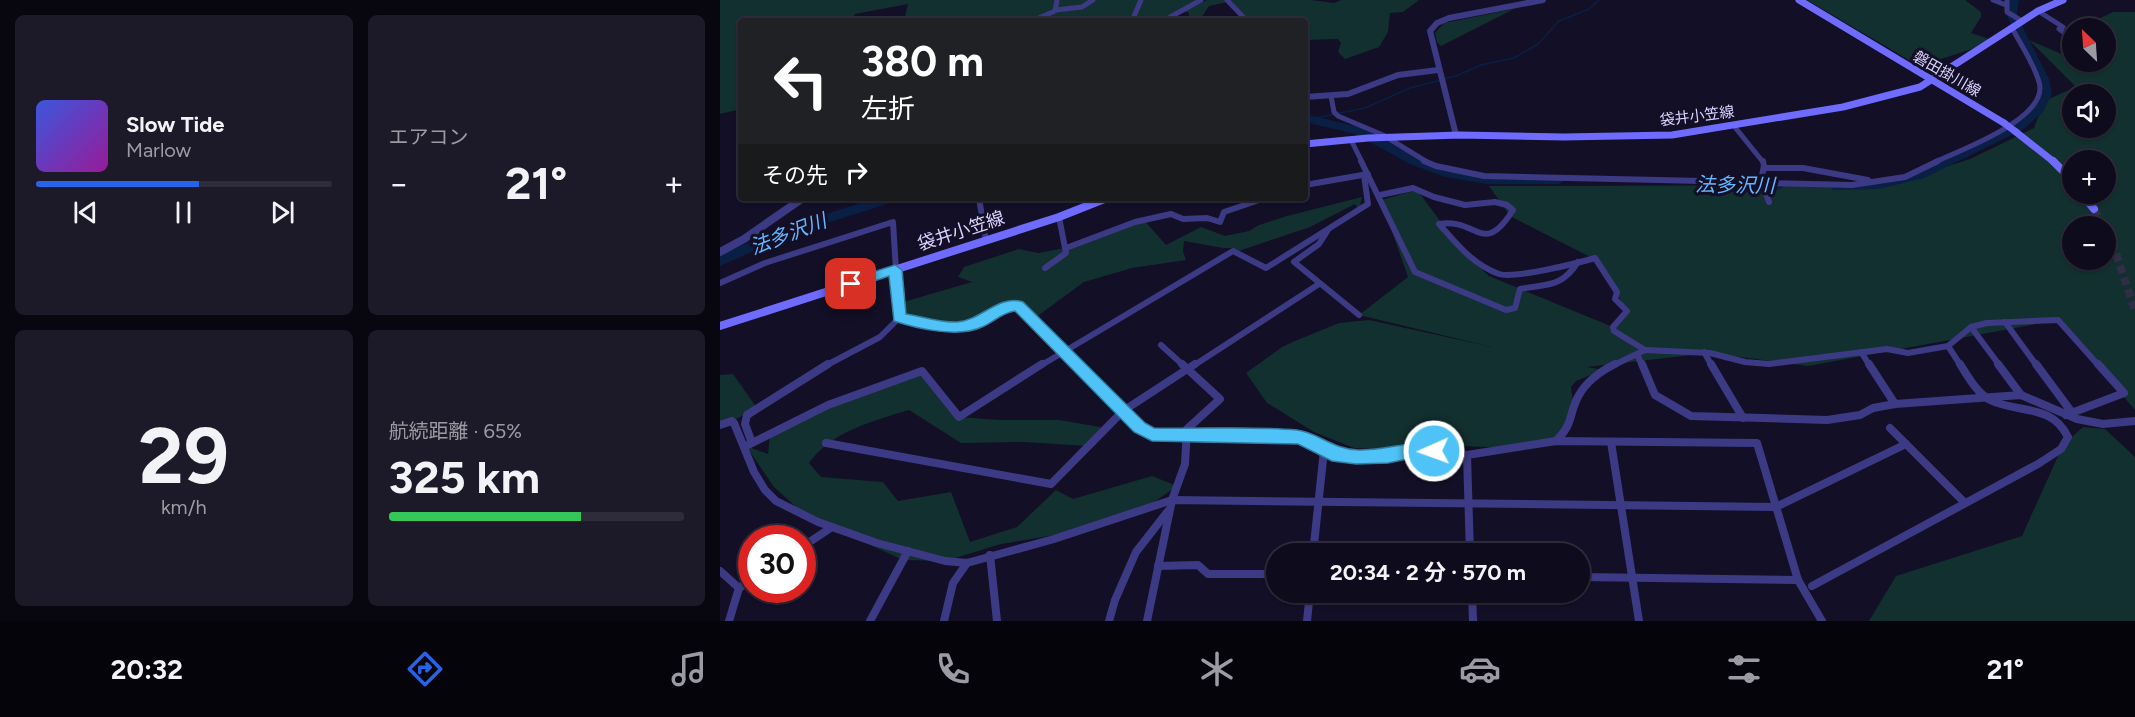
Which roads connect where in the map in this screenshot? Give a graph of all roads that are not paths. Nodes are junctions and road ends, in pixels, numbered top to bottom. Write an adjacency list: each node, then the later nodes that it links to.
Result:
1 (1057, 0): 11 (street)
2 (1093, 0): 11 (street)
3 (1142, 0): 14 (street)
4 (1201, 0): 15 (street)
5 (1227, 0): 16 (street)
6 (1543, 0): 20 (street)
7 (1799, 0): 21 (main road, 磐田掛川線)
8 (1993, 0): 10 (street)
9 (2063, 0): 12 (main road, 袋井小笠線)
10 (2006, 2): 17 (street)
11 (1056, 10): 13 (street)
12 (2038, 10): 17 (main road, 袋井小笠線); 18 (street)
13 (1039, 18)
14 (1133, 18)
15 (1168, 18)
16 (1245, 18)
17 (2022, 21): 19 (main road, 袋井小笠線)
18 (2062, 26)
19 (2012, 28): 21 (main road, 袋井小笠線); 33 (street)
20 (1438, 70): 22 (street); 25 (street)
21 (1931, 80): 24 (main road, 袋井小笠線); 30 (main road, 磐田掛川線, bridge)
22 (1331, 96): 23 (street); 26 (street)
23 (1308, 97)
24 (1734, 126): 25 (main road, 袋井小笠線); 29 (street)
25 (1456, 135): 26 (main road, 袋井小笠線)
26 (1386, 138): 27 (main road, 袋井小笠線); 34 (street)
27 (1352, 140): 28 (main road, 袋井小笠線); 31 (street)
28 (1308, 144)
29 (1764, 168): 32 (street); 34 (street)
30 (2062, 170)
31 (1366, 174): 35 (street); 37 (street); 46 (street)
32 (1837, 175): 33 (street); 36 (street)
33 (1876, 181): 36 (street)
34 (1762, 182): 36 (street); 42 (street)
35 (1308, 184)
36 (1847, 185)
37 (1380, 195): 50 (street); 50 (street)
38 (799, 201): 49 (street)
39 (979, 201): 47 (street)
40 (1100, 201): 45 (main road, 袋井小笠線)
41 (1256, 201): 48 (street)
42 (1769, 202)
43 (2090, 204): 44 (main road)
44 (2094, 209)
45 (1059, 218): 47 (main road, 袋井小笠線); 48 (street)
46 (1329, 229): 54 (street); 62 (street)
47 (986, 241): 52 (main road, 袋井小笠線)
48 (1066, 248): 51 (street)
49 (720, 252)
50 (1578, 262): 63 (street)
51 (1045, 268)
52 (895, 270): 53 (street); 56 (street); 58 (main road, 袋井小笠線)
53 (720, 283)
54 (1319, 284): 55 (street); 66 (street)
55 (1359, 315)
56 (899, 318): 62 (street); 81 (street)
57 (2004, 322): 59 (street); 71 (street); 71 (street)
58 (720, 326)
59 (1971, 327): 61 (street); 67 (street)
60 (1161, 345): 66 (street)
61 (1948, 346): 65 (street); 68 (street)
62 (1063, 351): 70 (street); 81 (street)
63 (1641, 352): 64 (street); 72 (street); 77 (street)
64 (1704, 352): 65 (street); 72 (street)
65 (1861, 352): 69 (street)
66 (1188, 370): 70 (street); 76 (street)
67 (2021, 395): 68 (street); 71 (street)
68 (1985, 397): 69 (street); 85 (street)
69 (1895, 404): 72 (street)
70 (1123, 411): 76 (street); 79 (street)
71 (2070, 415): 73 (street)
72 (1743, 418)
73 (2135, 421)
74 (720, 425): 81 (street)
75 (1890, 428): 80 (street)
76 (1187, 434): 82 (street); 86 (street)
77 (1556, 441): 78 (street); 83 (street)
78 (1611, 442): 88 (street); 89 (street)
79 (826, 443)
80 (1906, 444): 85 (street); 89 (street)
81 (749, 445): 90 (street)
82 (1324, 450): 83 (street); 84 (street)
83 (1467, 454): 87 (street)
84 (1318, 502): 86 (street); 87 (street); 92 (street)
85 (1965, 503): 103 (street)
86 (1171, 504): 95 (street); 97 (street); 112 (street)
87 (1468, 504): 88 (street); 93 (street)
88 (1622, 506): 89 (street); 101 (street)
89 (1776, 507): 102 (street)
90 (832, 527): 91 (street); 94 (street)
91 (816, 537)
92 (1314, 543)
93 (1470, 543)
94 (908, 551): 96 (street); 109 (street)
95 (990, 555): 96 (street); 111 (street)
96 (966, 563): 110 (street)
97 (1158, 566): 99 (street); 113 (street)
98 (720, 571): 104 (street)
99 (1266, 574)
100 (1590, 577): 101 (street)
101 (1633, 578): 102 (street); 116 (street)
102 (1798, 580): 117 (street)
103 (1812, 586)
104 (738, 587)
105 (738, 591): 108 (street)
106 (1309, 603): 114 (street)
107 (1472, 603): 115 (street)
108 (729, 621)
109 (870, 621)
110 (944, 621)
111 (997, 621)
112 (1109, 621)
113 (1147, 621)
114 (1307, 621)
115 (1473, 621)
116 (1640, 621)
117 (1822, 621)

